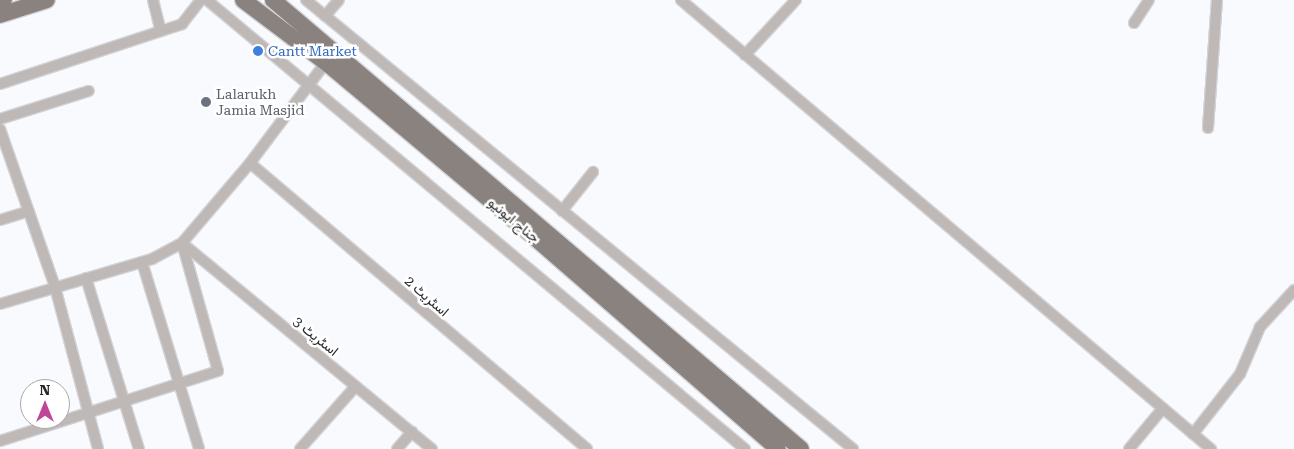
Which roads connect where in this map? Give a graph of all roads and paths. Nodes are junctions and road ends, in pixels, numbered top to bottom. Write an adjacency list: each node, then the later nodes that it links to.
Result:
1 (4, 0): 13 (main road)
2 (47, 0): 15 (main road)
3 (153, 0): 18 (street)
4 (201, 0): 18 (street)
5 (207, 0): 22 (street)
6 (273, 0): 55 (main road, جناح ایونیو)
7 (306, 0): 16 (street)
8 (339, 0): 16 (street)
9 (681, 0): 19 (street)
10 (796, 0): 19 (street)
11 (1149, 0): 17 (street)
12 (1217, 0): 25 (street)
13 (0, 1)
14 (244, 2): 20 (main road, جناح ایونیو)
15 (0, 15)
16 (325, 16): 30 (street)
17 (1134, 24)
18 (161, 31): 21 (street)
19 (745, 55): 41 (street)
20 (326, 62): 22 (street); 54 (main road, جناح ایونیو)
21 (0, 84)
22 (308, 84): 27 (street); 53 (street)
23 (90, 91): 24 (street)
24 (0, 119)
25 (1208, 128)
26 (0, 129): 29 (street)
27 (250, 163): 32 (street); 52 (street, اسٹریٹ 2)
28 (593, 172): 30 (street)
29 (29, 211): 31 (street); 35 (street)
30 (562, 211): 56 (street)
31 (0, 220)
32 (182, 243): 33 (street); 38 (street); 39 (street, اسٹریٹ 3)
33 (142, 262): 34 (street); 38 (street)
34 (86, 278): 35 (street); 40 (street)
35 (55, 287): 37 (street); 42 (street)
36 (1294, 290): 44 (street)
37 (0, 304)
38 (176, 385): 40 (street); 49 (street)
39 (356, 386): 43 (street, اسٹریٹ 3); 50 (street)
40 (124, 401): 42 (street); 48 (street)
41 (1163, 408): 44 (street); 57 (street)
42 (88, 413): 45 (street); 47 (street)
43 (412, 432): 46 (street, اسٹریٹ 3); 51 (street)
44 (1193, 434): 58 (street)
45 (0, 441)
46 (427, 448)
47 (98, 449)
48 (139, 449)
49 (199, 449)
50 (300, 449)
51 (397, 449)
52 (587, 449)
53 (745, 449)
54 (778, 449)
55 (801, 449)
56 (853, 449)
57 (1129, 449)
58 (1211, 449)

